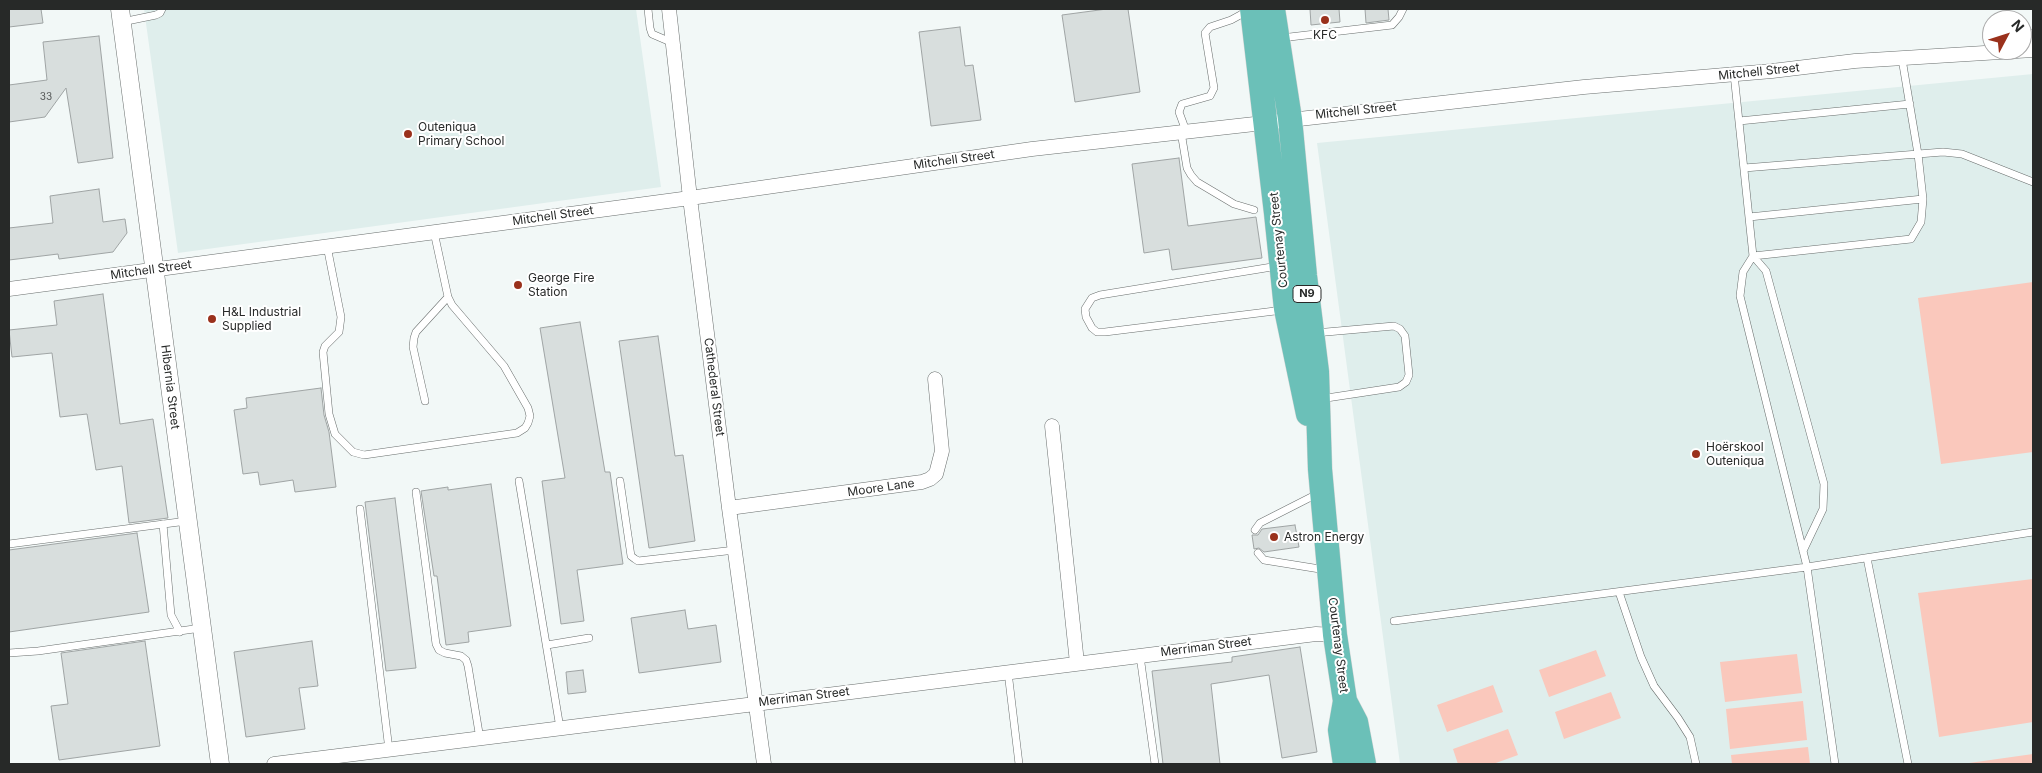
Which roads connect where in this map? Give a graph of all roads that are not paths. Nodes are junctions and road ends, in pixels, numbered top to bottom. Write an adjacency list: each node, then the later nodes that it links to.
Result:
1 (162, 9): 8 (lane)
2 (648, 9): 10 (lane)
3 (669, 9): 10 (street, Cathederal Street)
4 (1246, 9): 19 (lane)
5 (1252, 9): 18 (highway, Courtenay Street / N9)
6 (1273, 9): 9 (highway, Courtenay Street / N9)
7 (1403, 9): 9 (lane)
8 (121, 15): 31 (street, Hibernia Street)
9 (1277, 38): 16 (highway, Courtenay Street / N9)
10 (673, 43): 23 (street, Cathederal Street)
11 (1982, 45): 13 (street, Mitchell Street)
12 (2033, 50): 13 (street, Mitchell Street)
13 (1902, 59): 14 (street, Mitchell Street); 15 (lane)
14 (1734, 74): 16 (street, Mitchell Street); 17 (lane)
15 (1910, 104): 17 (lane); 20 (lane)
16 (1290, 119): 18 (street, Mitchell Street); 35 (highway, Courtenay Street / N9)
17 (1739, 121): 21 (lane)
18 (1266, 124): 19 (street, Mitchell Street); 30 (highway, Courtenay Street / N9)
19 (1183, 131): 23 (street, Mitchell Street); 25 (lane)
20 (1918, 154): 21 (lane); 22 (lane); 24 (lane)
21 (1744, 168): 26 (lane)
22 (2033, 182)
23 (690, 198): 27 (street, Mitchell Street); 44 (street, Cathederal Street)
24 (1923, 200): 26 (lane); 29 (lane)
25 (1254, 210)
26 (1749, 217): 29 (lane)
27 (434, 232): 28 (street, Mitchell Street); 33 (lane)
28 (327, 246): 31 (street, Mitchell Street); 33 (lane)
29 (1753, 256): 53 (lane); 53 (lane)
30 (1281, 266): 34 (highway, Courtenay Street / N9); 34 (lane)
31 (155, 269): 32 (street, Mitchell Street); 46 (street, Hibernia Street)
32 (9, 289)
33 (448, 297): 38 (lane)
34 (1286, 310): 42 (highway, Courtenay Street / N9)
35 (1312, 334): 37 (highway, Courtenay Street / N9); 37 (lane)
36 (935, 379): 44 (street, Moore Lane)
37 (1318, 400): 42 (highway, Courtenay Street / N9)
38 (425, 401)
39 (1052, 426): 66 (street)
40 (520, 481): 63 (lane)
41 (620, 481): 51 (lane)
42 (1321, 481): 48 (lane); 56 (highway, Courtenay Street / N9)
43 (416, 492): 71 (lane)
44 (729, 508): 51 (street, Cathederal Street)
45 (360, 510): 72 (lane)
46 (188, 521): 47 (lane); 59 (street, Hibernia Street)
47 (163, 524): 50 (lane); 60 (lane)
48 (1255, 530)
49 (2033, 532): 54 (lane)
50 (9, 544)
51 (735, 550): 69 (street, Cathederal Street)
52 (1258, 552): 56 (lane)
53 (1803, 552): 55 (lane)
54 (1867, 558): 55 (lane); 83 (lane)
55 (1807, 567): 57 (lane); 82 (lane)
56 (1329, 570): 61 (highway, Courtenay Street / N9)
57 (1619, 592): 58 (lane); 81 (lane)
58 (1394, 621)
59 (201, 628): 60 (lane); 74 (street, Hibernia Street)
60 (180, 632): 64 (lane)
61 (1335, 635): 65 (street, Merriman Street); 68 (highway, Courtenay Street / N9)
62 (589, 638): 63 (lane)
63 (547, 645): 70 (lane)
64 (9, 653)
65 (1140, 656): 66 (street, Merriman Street); 78 (lane)
66 (1077, 663): 67 (street, Merriman Street)
67 (1008, 672): 69 (street, Merriman Street); 77 (lane)
68 (1345, 701): 79 (highway, Courtenay Street / N9); 80 (highway, Courtenay Street / N9)
69 (757, 702): 70 (street, Merriman Street); 76 (street, Cathederal Street)
70 (560, 728): 71 (street, Merriman Street)
71 (480, 739): 72 (street, Merriman Street)
72 (389, 750): 73 (street, Merriman Street)
73 (302, 763): 75 (street, Merriman Street)
74 (220, 764)
75 (274, 764)
76 (764, 764)
77 (1019, 764)
78 (1155, 764)
79 (1345, 764)
80 (1364, 764)
81 (1696, 764)
82 (1835, 764)
83 (1908, 764)

